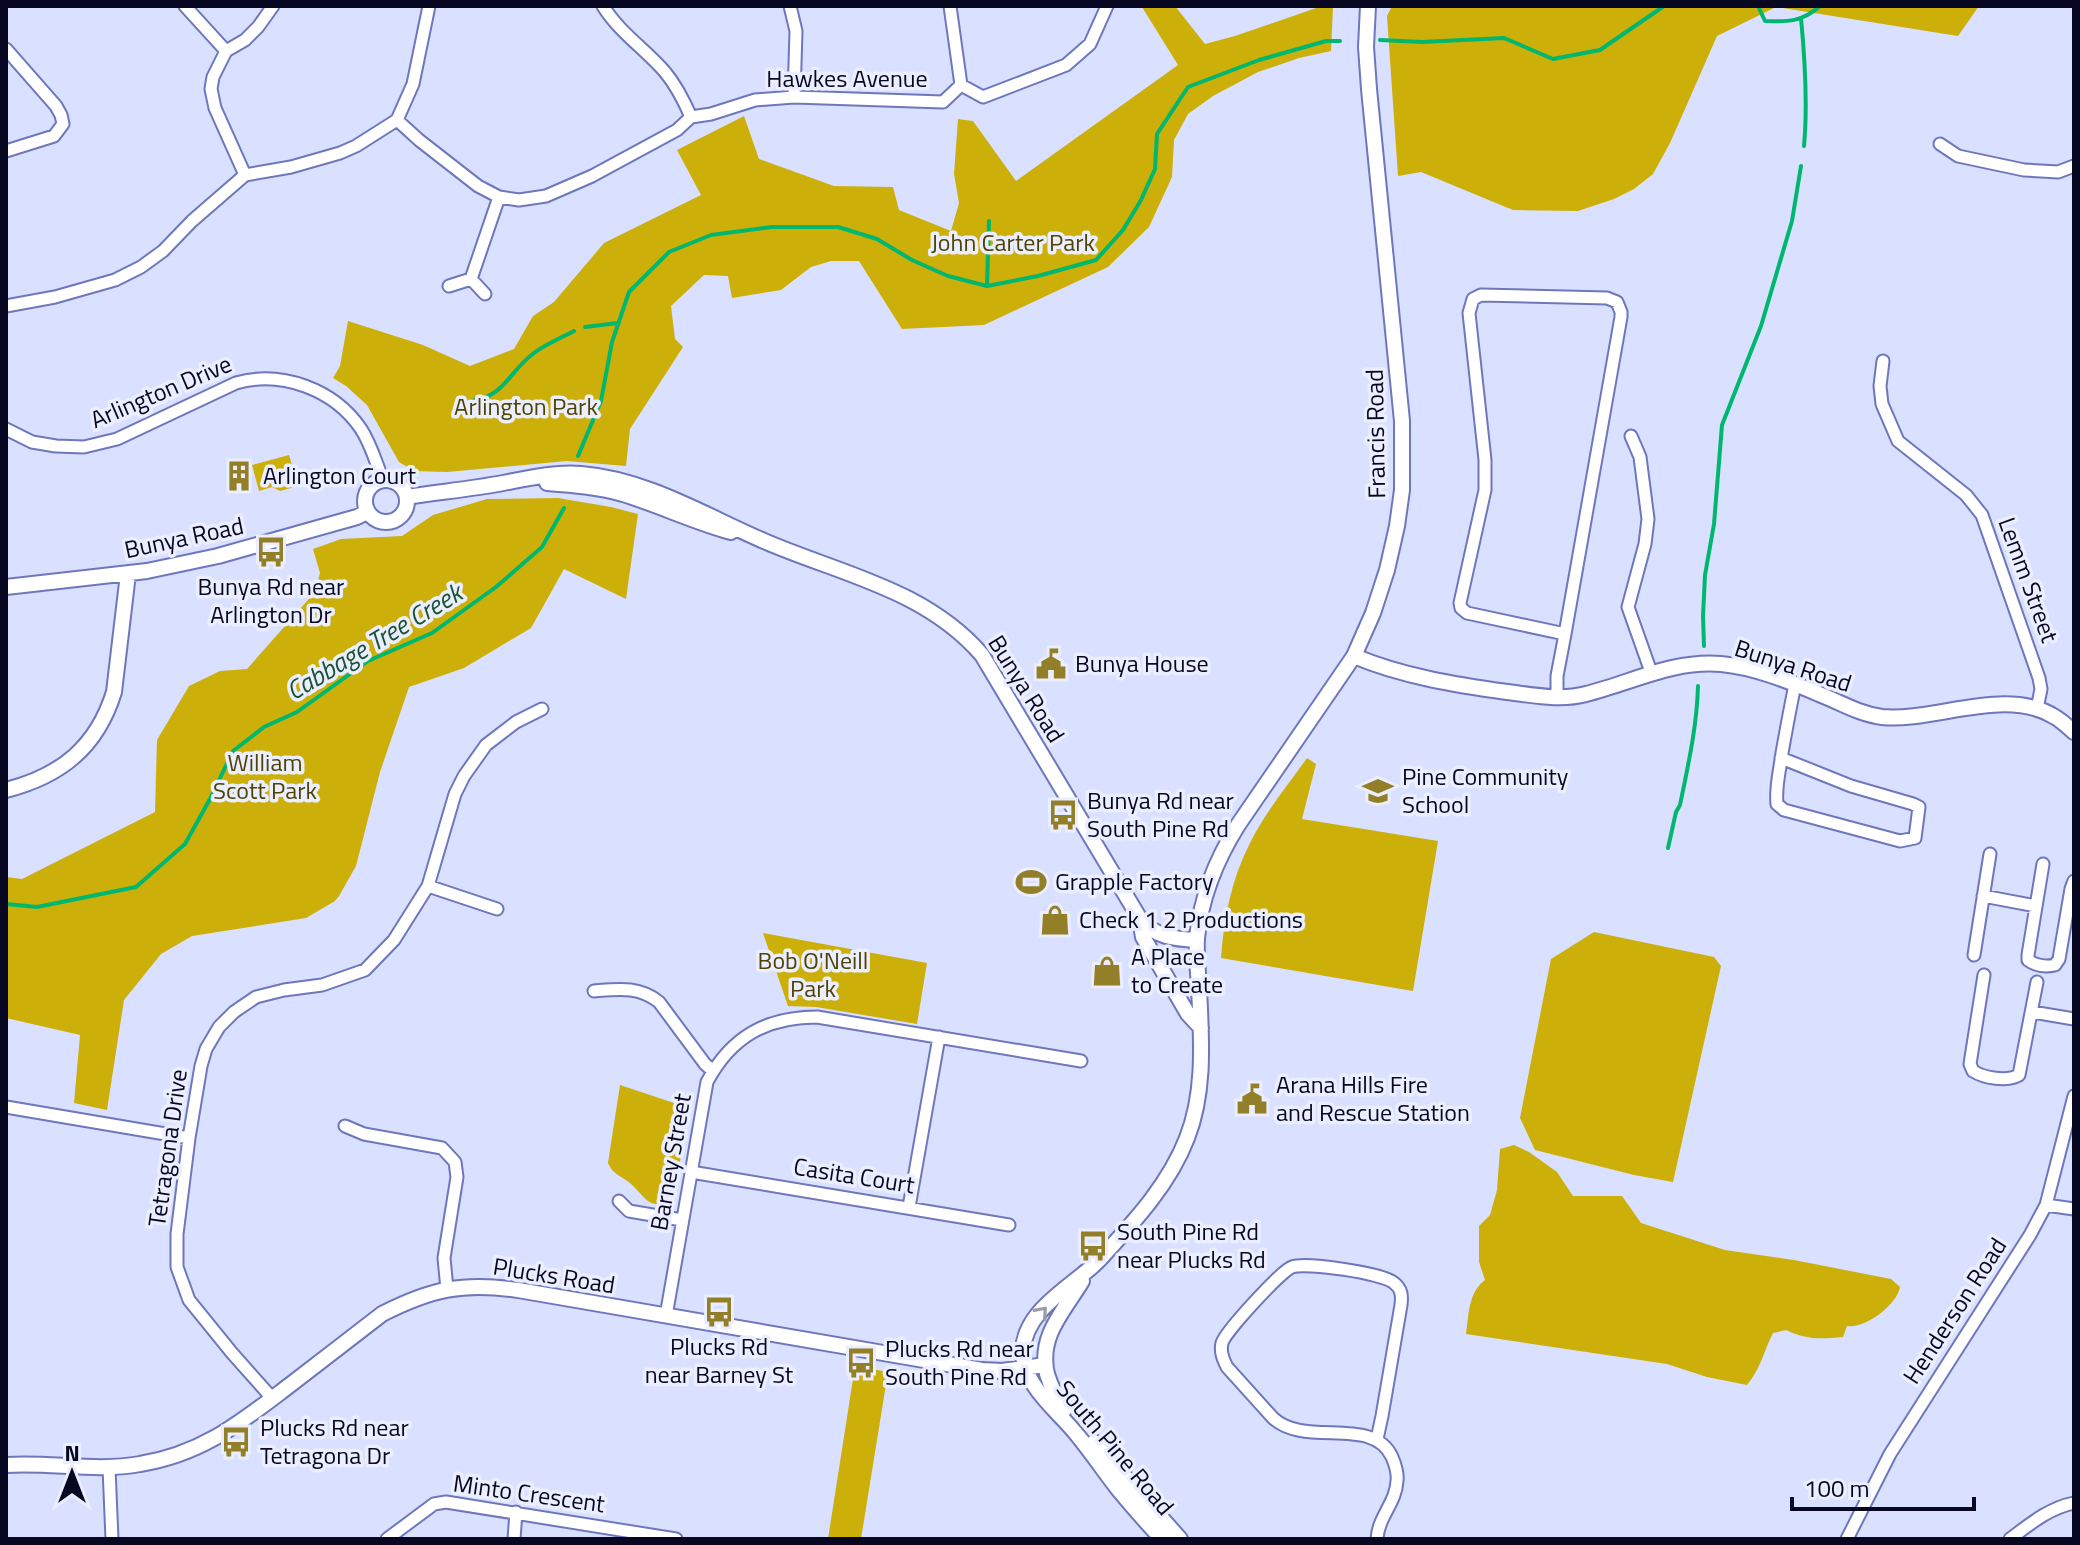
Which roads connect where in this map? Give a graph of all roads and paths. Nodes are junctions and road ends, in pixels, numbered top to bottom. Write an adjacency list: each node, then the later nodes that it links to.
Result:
1 (185, 6): 13 (street)
2 (273, 6): 13 (street)
3 (429, 6): 17 (street)
4 (603, 6): 16 (street)
5 (790, 6): 15 (street)
6 (950, 6): 14 (street)
7 (1107, 6): 8 (street); 14 (street, Hawkes Avenue)
8 (1114, 6)
9 (1368, 6): 11 (street, Francis Road)
10 (1378, 6): 11 (street, Francis Road)
11 (1368, 28): 36 (street, Francis Road)
12 (6, 49): 19 (street)
13 (226, 51): 21 (street)
14 (961, 85): 15 (street, Hawkes Avenue)
15 (794, 97): 16 (street, Hawkes Avenue)
16 (691, 117): 22 (street, Hawkes Avenue)
17 (397, 120): 21 (street); 22 (street)
18 (1940, 144): 20 (street)
19 (6, 151)
20 (2074, 166)
21 (245, 175): 26 (street)
22 (499, 197): 23 (street)
23 (471, 279): 24 (street); 25 (street)
24 (449, 286)
25 (485, 294)
26 (6, 306)
27 (1883, 361): 41 (street, Lemm Street)
28 (6, 429): 30 (street, Arlington Drive)
29 (1631, 436): 37 (street)
30 (383, 480): 31 (street); 32 (street)
31 (407, 497): 32 (street); 52 (street, Bunya Road)
32 (367, 512): 33 (street, Bunya Road)
33 (128, 574): 34 (street, Bunya Road); 44 (street)
34 (6, 587)
35 (1565, 634): 35 (street); 39 (street)
36 (1354, 656): 39 (street, Bunya Road); 53 (street, Francis Road)
37 (1651, 672): 38 (street, Bunya Road); 39 (street, Bunya Road)
38 (1795, 685): 41 (street, Bunya Road); 43 (street)
39 (1557, 698)
40 (542, 709): 48 (street, Tetragona Drive)
41 (2037, 709): 42 (street, Bunya Road)
42 (2074, 732)
43 (1781, 758): 43 (street)
44 (6, 790)
45 (1990, 854): 49 (street)
46 (2043, 864): 50 (street)
47 (2074, 881): 50 (street)
48 (428, 886): 51 (street); 67 (street, Tetragona Drive)
49 (1983, 896): 50 (street); 54 (street)
50 (2036, 906)
51 (497, 909)
52 (1140, 919): 53 (street, Bunya Road); 60 (street, Bunya Road)
53 (1197, 940): 60 (street, Francis Road)
54 (1974, 955)
55 (1984, 975): 58 (street)
56 (2037, 982): 58 (street)
57 (594, 991): 63 (street)
58 (2032, 1012): 59 (street)
59 (2074, 1019)
60 (1201, 1028): 75 (street, South Pine Road)
61 (939, 1037): 62 (street, Barney Street); 63 (street, Barney Street); 71 (street)
62 (1081, 1061)
63 (713, 1071): 68 (street, Barney Street)
64 (2074, 1096): 70 (street, Henderson Road)
65 (6, 1107): 67 (street)
66 (345, 1126): 76 (street)
67 (189, 1138): 80 (street, Tetragona Drive)
68 (691, 1172): 71 (street, Casita Court); 73 (street, Barney Street)
69 (619, 1201): 73 (street)
70 (2046, 1205): 72 (street); 93 (street, Henderson Road)
71 (909, 1207): 74 (street, Casita Court)
72 (2074, 1209)
73 (682, 1220): 77 (street, Barney Street)
74 (1009, 1225)
75 (1089, 1270): 78 (street, South Pine Road); 79 (street, South Pine Road, one-way to 75)
76 (447, 1289): 77 (street, Plucks Road); 80 (street, Plucks Road)
77 (666, 1316): 79 (street, Plucks Road)
78 (1045, 1365): 79 (street, Plucks Road); 91 (street, South Pine Road)
79 (1026, 1368): 90 (street, South Pine Road)
80 (272, 1398): 83 (street, Plucks Road)
81 (1377, 1439): 81 (street); 92 (street)
82 (6, 1465): 83 (street, Plucks Road)
83 (109, 1468): 86 (street)
84 (2074, 1503): 94 (street)
85 (516, 1512): 87 (street, Minto Crescent); 88 (street); 89 (street, Minto Crescent)
86 (112, 1539)
87 (387, 1539)
88 (514, 1539)
89 (676, 1539)
90 (1162, 1539)
91 (1180, 1539)
92 (1377, 1539)
93 (1847, 1539)
94 (2010, 1539)

